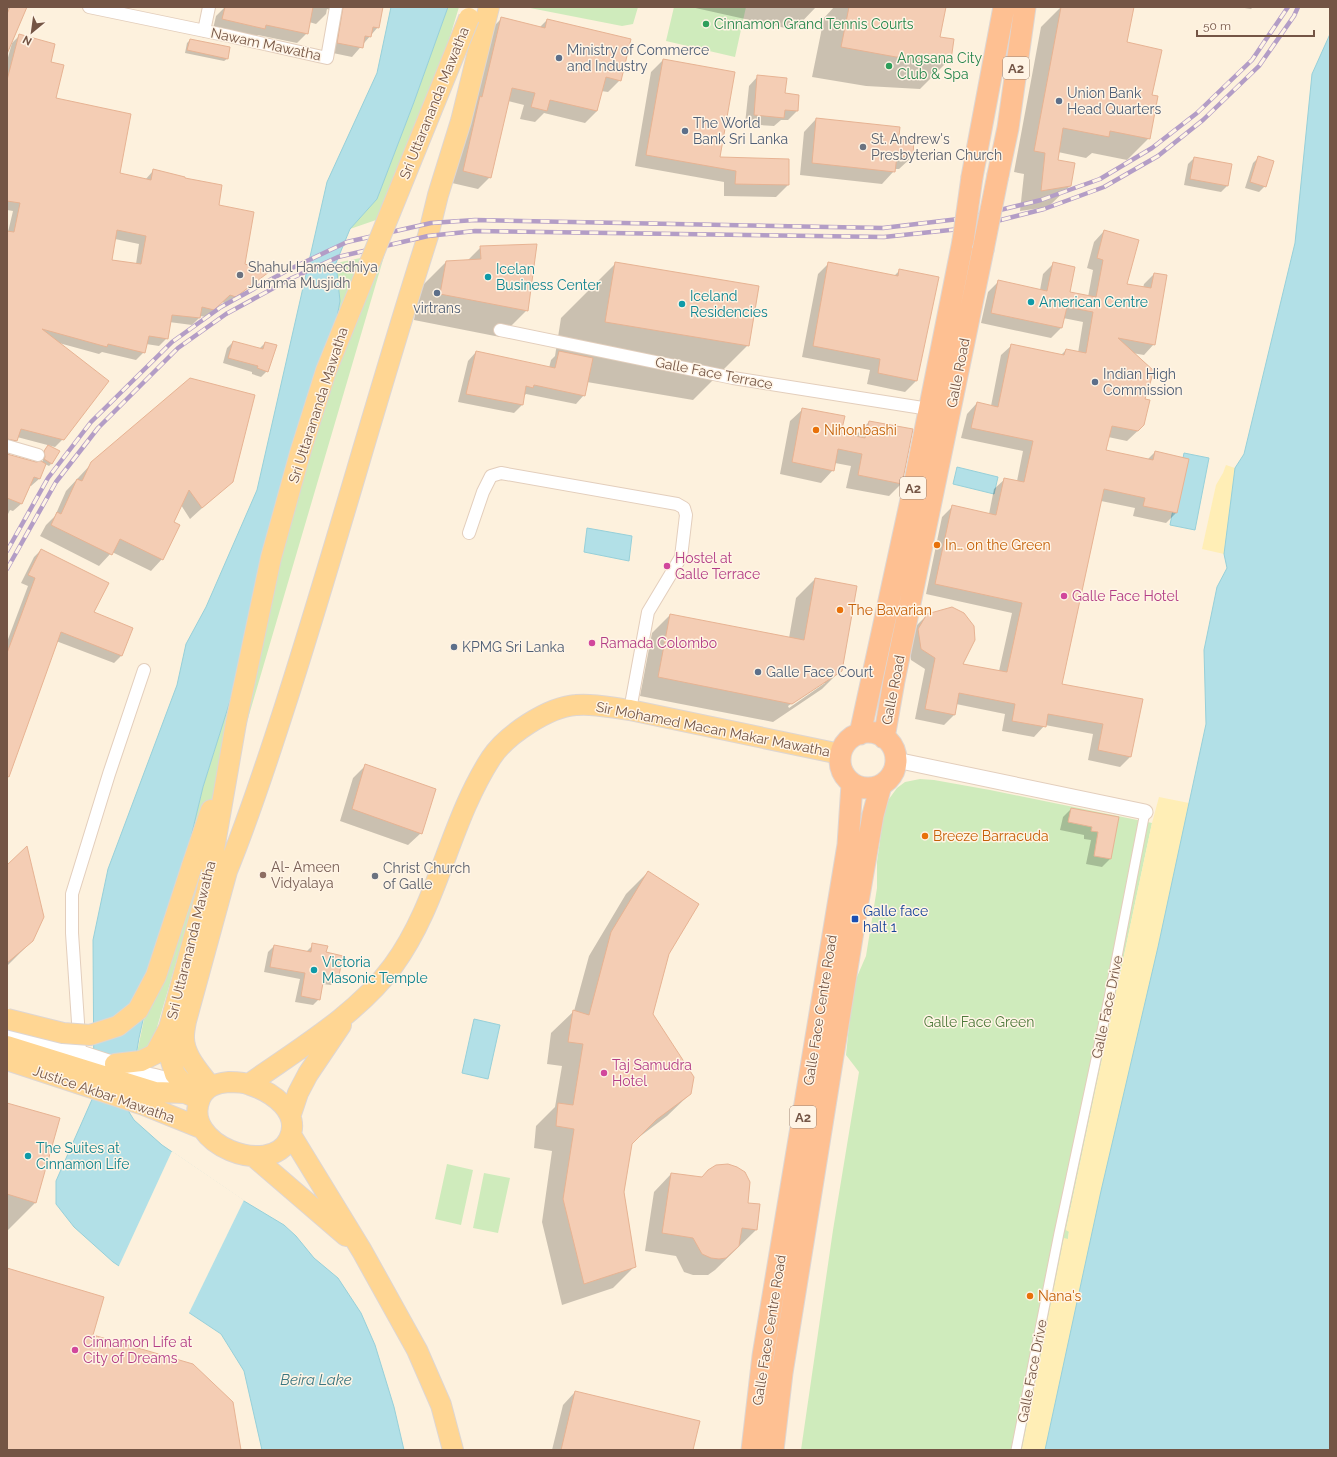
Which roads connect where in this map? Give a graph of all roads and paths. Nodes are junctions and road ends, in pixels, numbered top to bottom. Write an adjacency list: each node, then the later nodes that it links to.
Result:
1 (89, 7): 8 (street)
2 (209, 7): 8 (street)
3 (336, 7): 8 (street, Nawam Mawatha)
4 (489, 7): 26 (main road)
5 (1004, 7): 9 (highway, Galle Road / A2)
6 (1024, 7): 10 (highway, Galle Road / A2)
7 (470, 13): 20 (main road, Sri Uttarananda Mawatha, bridge)
8 (204, 31)
9 (978, 150): 10 (highway); 12 (highway, Galle Road / A2, bridge)
10 (1003, 154): 19 (highway, Galle Road / A2, bridge)
11 (500, 330): 12 (street, Galle Face Terrace)
12 (929, 409): 18 (highway, Galle Road / A2)
13 (7, 446): 14 (street)
14 (38, 455)
15 (469, 533): 17 (street)
16 (144, 670): 32 (street)
17 (630, 710): 21 (main road, Sir Mohamed Macan Makar Mawatha); 27 (main road, Sir Mohamed Macan Makar Mawatha)
18 (860, 734): 19 (highway); 21 (highway)
19 (884, 738): 22 (highway)
20 (231, 749): 26 (main road, Sri Uttarananda Mawatha); 28 (main road, bridge); 29 (main road, Sri Uttarananda Mawatha)
21 (840, 754): 23 (highway)
22 (896, 760): 24 (highway); 25 (street, Galle Face Drive)
23 (852, 784): 24 (highway); 44 (highway, Galle Face Centre Road / A2)
24 (881, 785): 45 (highway, Galle Face Centre Road / A2)
25 (1144, 812): 46 (street, Galle Face Drive)
26 (228, 871): 37 (main road, Sri Uttarananda Mawatha)
27 (348, 1013): 35 (main road, Sir Mohamed Macan Makar Mawatha); 38 (main road, Sir Mohamed Macan Makar Mawatha)
28 (7, 1019)
29 (169, 1028): 34 (main road); 37 (main road, Sri Uttarananda Mawatha)
30 (7, 1029): 32 (street)
31 (7, 1046): 36 (main road, Justice Akbar Mawatha)
32 (81, 1052): 34 (street)
33 (7, 1060): 36 (main road, Justice Akbar Mawatha)
34 (115, 1064): 36 (street)
35 (249, 1084): 37 (main road); 38 (main road)
36 (149, 1090): 37 (main road, Justice Akbar Mawatha); 39 (main road, Justice Akbar Mawatha)
37 (199, 1094): 39 (main road)
38 (291, 1114): 40 (main road)
39 (201, 1128): 41 (main road)
40 (291, 1135): 41 (main road); 42 (main road)
41 (253, 1156): 42 (main road)
42 (362, 1251): 43 (main road)
43 (453, 1450)
44 (752, 1450)
45 (773, 1450)
46 (1016, 1450)

